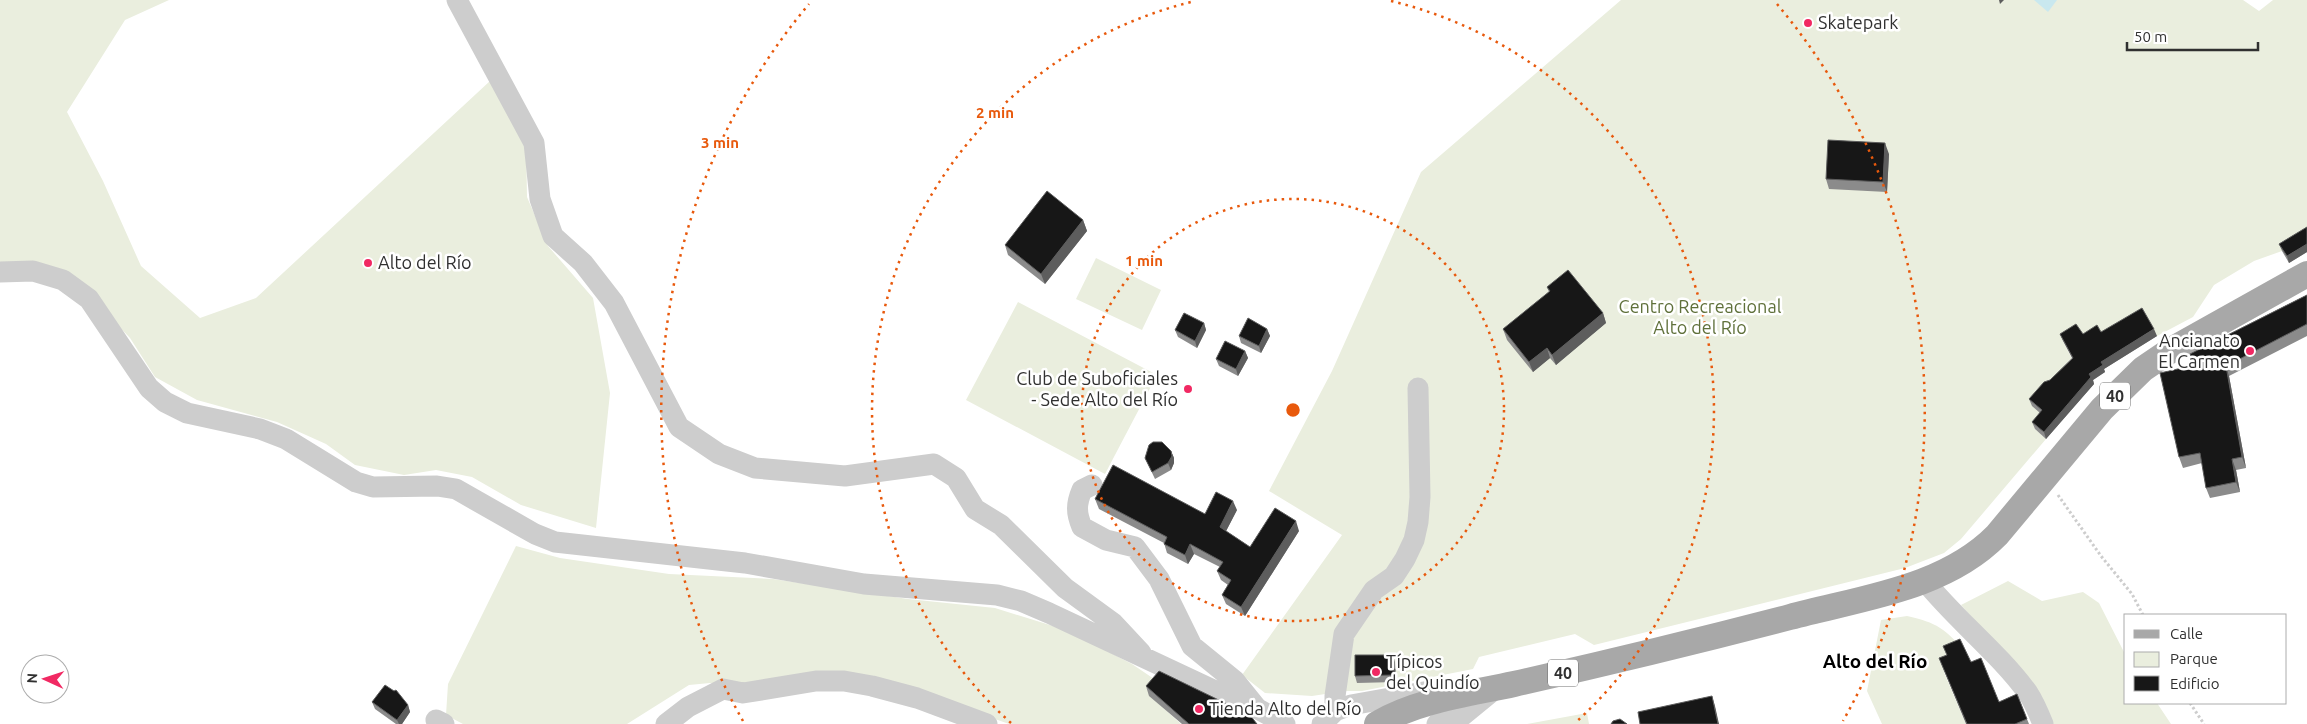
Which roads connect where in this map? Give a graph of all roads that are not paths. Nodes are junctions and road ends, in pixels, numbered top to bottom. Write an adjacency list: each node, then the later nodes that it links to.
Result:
1 (457, 0): 7 (street)
2 (0, 272): 7 (street)
3 (2307, 274): 6 (main road, 40)
4 (1418, 388): 11 (street)
5 (1092, 484): 10 (street)
6 (1924, 580): 8 (main road, 40); 17 (street)
7 (1144, 657): 10 (street)
8 (1631, 657): 9 (main road, 40); 11 (street)
9 (1496, 688): 15 (main road, 40); 16 (street)
10 (1258, 709): 14 (street)
11 (1328, 718)
12 (666, 724): 13 (street)
13 (987, 724)
14 (1285, 724)
15 (1377, 724)
16 (1436, 724)
17 (2044, 724)

